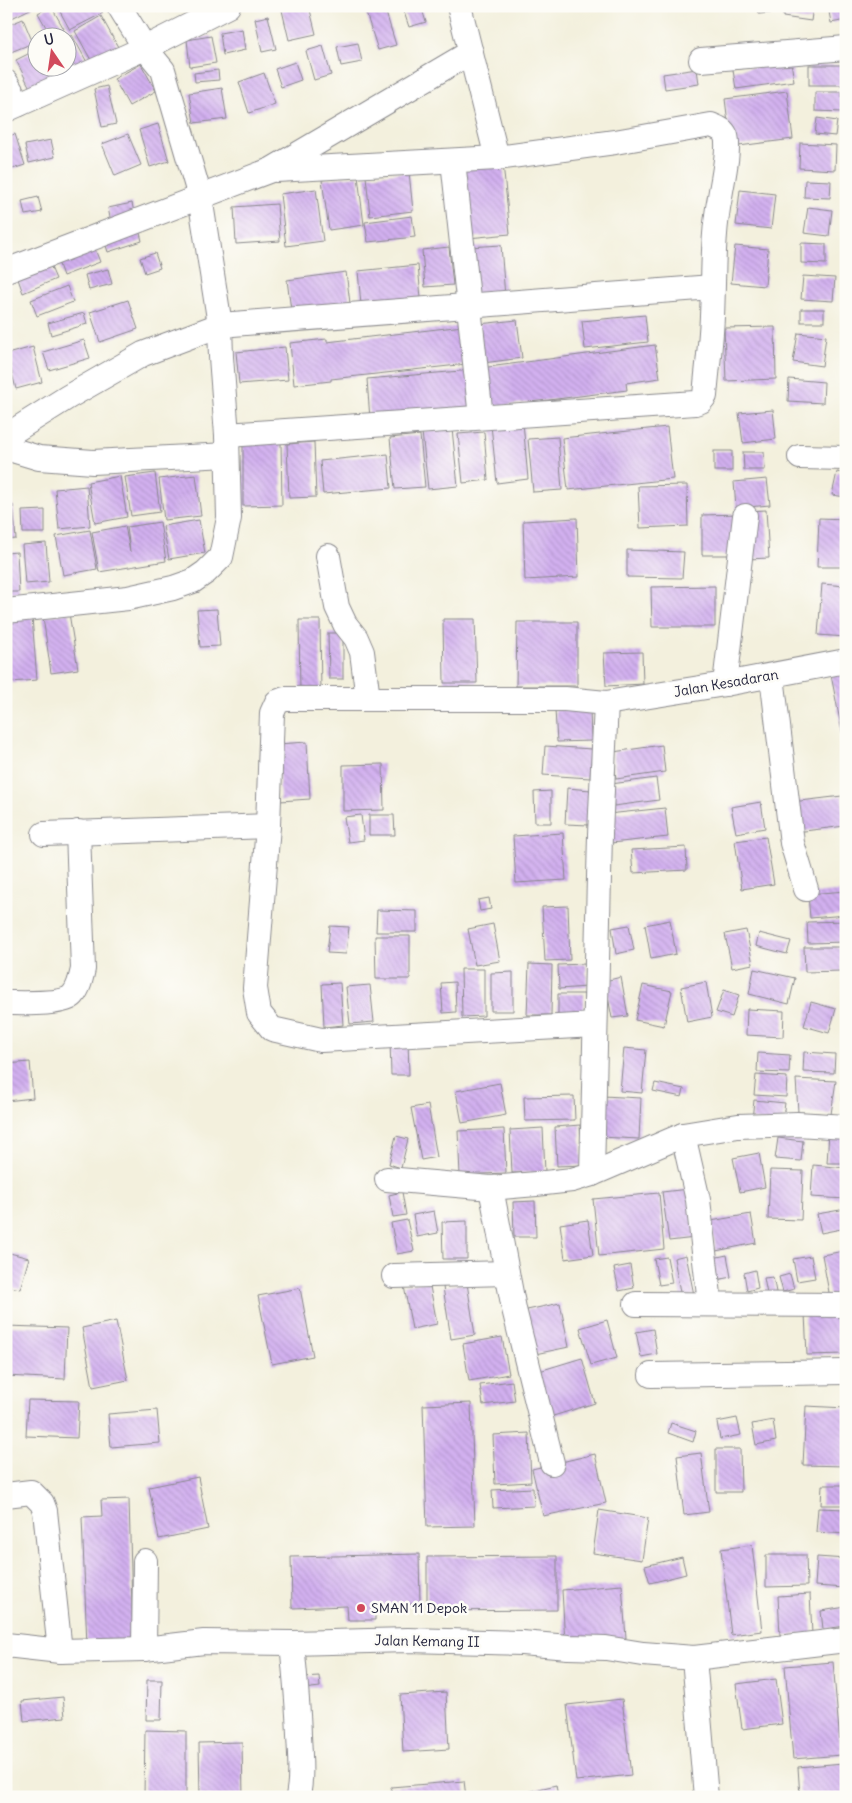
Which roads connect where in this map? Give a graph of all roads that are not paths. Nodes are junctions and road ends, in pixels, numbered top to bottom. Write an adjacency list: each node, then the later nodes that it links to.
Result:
1 (119, 6): 4 (street)
2 (228, 6): 4 (street)
3 (459, 6): 6 (street)
4 (145, 48): 9 (street); 13 (street)
5 (846, 48): 7 (street)
6 (471, 52): 10 (street); 12 (street)
7 (701, 60)
8 (6, 82): 9 (street)
9 (12, 107)
10 (498, 158): 11 (street); 15 (street)
11 (453, 161): 12 (street); 16 (street)
12 (271, 170): 13 (street)
13 (200, 197): 14 (street); 17 (street)
14 (6, 271)
15 (712, 287): 16 (street); 18 (street)
16 (470, 305): 17 (street); 18 (street)
17 (220, 324): 19 (street); 20 (street)
18 (482, 417): 20 (street)
19 (6, 436)
20 (227, 445): 21 (street); 26 (street)
21 (6, 448)
22 (800, 457): 23 (street)
23 (846, 458)
24 (745, 516): 29 (street)
25 (328, 556): 30 (street)
26 (6, 611)
27 (846, 661): 28 (street, Jalan Kesadaran)
28 (772, 676): 29 (street, Jalan Kesadaran); 35 (street)
29 (725, 684): 31 (street, Jalan Kesadaran)
30 (368, 698): 31 (street, Jalan Kesadaran); 32 (street, Jalan Kesadaran)
31 (606, 703): 37 (street)
32 (268, 826): 33 (street); 37 (street)
33 (78, 832): 34 (street); 36 (street)
34 (44, 834)
35 (806, 889)
36 (6, 1003)
37 (595, 1025): 40 (street)
38 (846, 1127): 39 (street)
39 (683, 1135): 40 (street); 46 (street)
40 (592, 1174): 42 (street)
41 (387, 1179): 42 (street)
42 (491, 1188): 43 (street)
43 (507, 1274): 44 (street); 50 (street)
44 (394, 1276)
45 (636, 1304): 46 (street)
46 (710, 1304): 47 (street)
47 (846, 1305)
48 (846, 1372): 49 (street)
49 (651, 1375)
50 (552, 1463)
51 (6, 1495): 57 (street)
52 (145, 1560): 56 (street)
53 (846, 1640): 58 (street, Jalan Kemang II)
54 (292, 1643): 56 (street, Jalan Kemang II); 58 (street, Jalan Kemang II); 59 (street)
55 (6, 1646): 57 (street, Jalan Kemang II)
56 (144, 1649): 57 (street, Jalan Kemang II)
57 (60, 1651)
58 (694, 1658): 60 (street)
59 (298, 1797)
60 (706, 1797)

